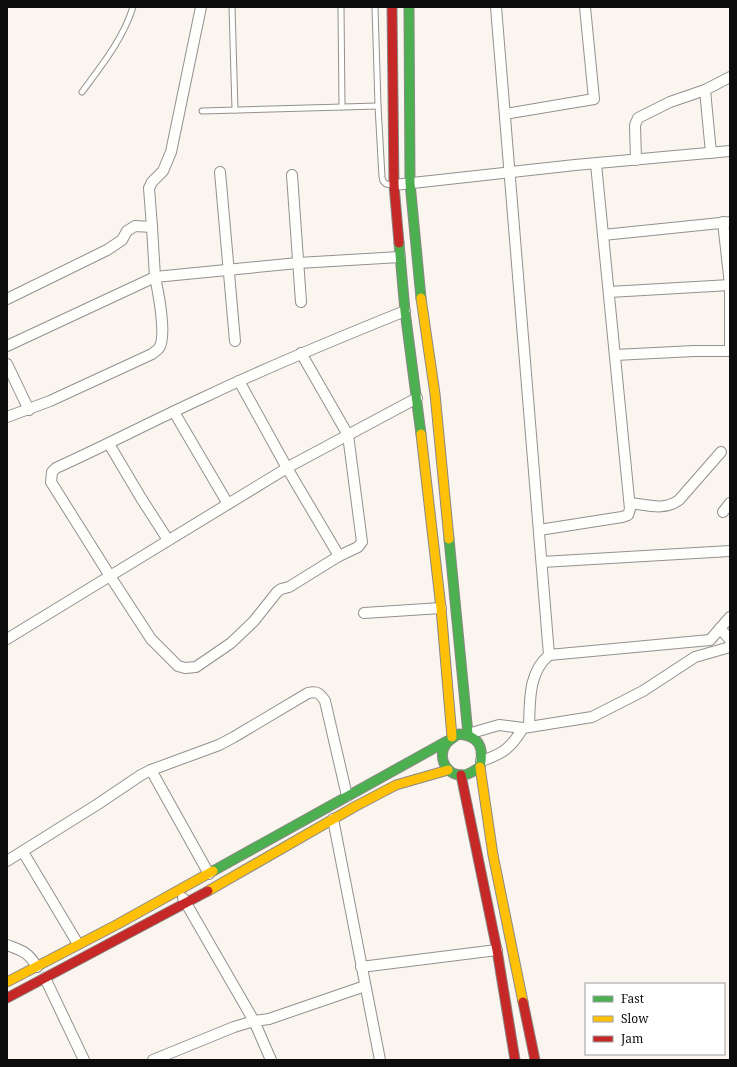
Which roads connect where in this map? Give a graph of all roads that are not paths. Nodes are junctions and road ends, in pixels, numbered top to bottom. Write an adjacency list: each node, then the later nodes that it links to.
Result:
1 (133, 7): 12 (lane)
2 (201, 7): 28 (street)
3 (232, 7): 15 (lane)
4 (341, 7): 14 (lane)
5 (375, 7): 13 (lane)
6 (392, 7): 26 (main road)
7 (408, 7): 25 (main road)
8 (496, 7): 17 (street)
9 (585, 7): 17 (street)
10 (730, 77): 11 (street)
11 (705, 90): 19 (street); 20 (street)
12 (82, 92)
13 (378, 106): 14 (lane); 26 (lane)
14 (342, 107): 15 (lane)
15 (235, 110): 16 (lane)
16 (202, 111)
17 (505, 114): 23 (street)
18 (730, 151): 19 (street)
19 (711, 153): 20 (street)
20 (636, 160): 21 (street)
21 (596, 164): 23 (street); 29 (street)
22 (220, 172): 32 (street)
23 (510, 172): 25 (street); 58 (street)
24 (292, 175): 31 (street)
25 (410, 183): 26 (street); 75 (main road)
26 (394, 185): 30 (main road)
27 (726, 222): 29 (street); 34 (street)
28 (152, 226): 33 (street); 36 (street)
29 (603, 235): 35 (street)
30 (400, 257): 31 (street); 38 (main road)
31 (298, 263): 32 (street); 37 (street)
32 (228, 270): 33 (street); 39 (street)
33 (155, 277): 40 (street); 47 (street)
34 (730, 285): 35 (street); 41 (street)
35 (609, 292): 43 (street)
36 (7, 299)
37 (301, 302)
38 (405, 311): 42 (street); 46 (main road)
39 (235, 341)
40 (7, 346)
41 (730, 351): 43 (street)
42 (301, 353): 45 (street); 50 (street)
43 (615, 355): 54 (street)
44 (7, 364): 47 (street)
45 (239, 381): 48 (street); 53 (street)
46 (417, 398): 50 (street); 64 (main road)
47 (29, 410): 49 (street)
48 (174, 412): 51 (street); 56 (street)
49 (7, 417)
50 (348, 435): 53 (street); 61 (street)
51 (109, 444): 59 (street); 63 (street)
52 (721, 452): 54 (street)
53 (287, 468): 56 (street); 61 (street)
54 (630, 502): 58 (street)
55 (730, 503): 57 (street)
56 (228, 504): 59 (street)
57 (723, 512)
58 (539, 530): 62 (street)
59 (168, 540): 63 (street)
60 (730, 551): 62 (street)
61 (339, 556): 63 (street)
62 (542, 559): 72 (street)
63 (110, 576): 68 (street)
64 (441, 608): 65 (street); 76 (main road)
65 (364, 612)
66 (730, 617): 67 (street)
67 (720, 628): 69 (street); 70 (street)
68 (7, 639)
69 (710, 640): 72 (street); 73 (street)
70 (730, 640)
71 (730, 647): 73 (street)
72 (549, 655): 74 (street)
73 (695, 657): 74 (street)
74 (526, 728): 75 (street); 77 (street)
75 (468, 734): 76 (main road); 77 (main road)
76 (450, 739): 79 (main road); 81 (main road)
77 (480, 764): 80 (main road); 103 (main road)
78 (151, 770): 81 (street); 83 (street); 85 (street)
79 (448, 770): 80 (main road); 82 (main road)
80 (461, 775): 90 (main road)
81 (347, 796): 85 (main road)
82 (333, 819): 87 (main road); 92 (street)
83 (23, 852): 84 (street); 88 (street)
84 (7, 861)
85 (209, 874): 86 (main road)
86 (180, 891): 87 (street); 88 (main road)
87 (186, 903): 93 (main road); 97 (street)
88 (78, 944): 91 (main road)
89 (7, 945): 91 (street)
90 (497, 950): 92 (street); 102 (main road)
91 (38, 967): 94 (main road)
92 (361, 967): 95 (street)
93 (45, 978): 96 (main road); 98 (street)
94 (7, 982)
95 (365, 986): 97 (street); 101 (street)
96 (7, 998)
97 (254, 1021): 99 (street); 100 (street)
98 (84, 1060)
99 (153, 1060)
100 (271, 1060)
101 (380, 1060)
102 (515, 1060)
103 (535, 1060)

